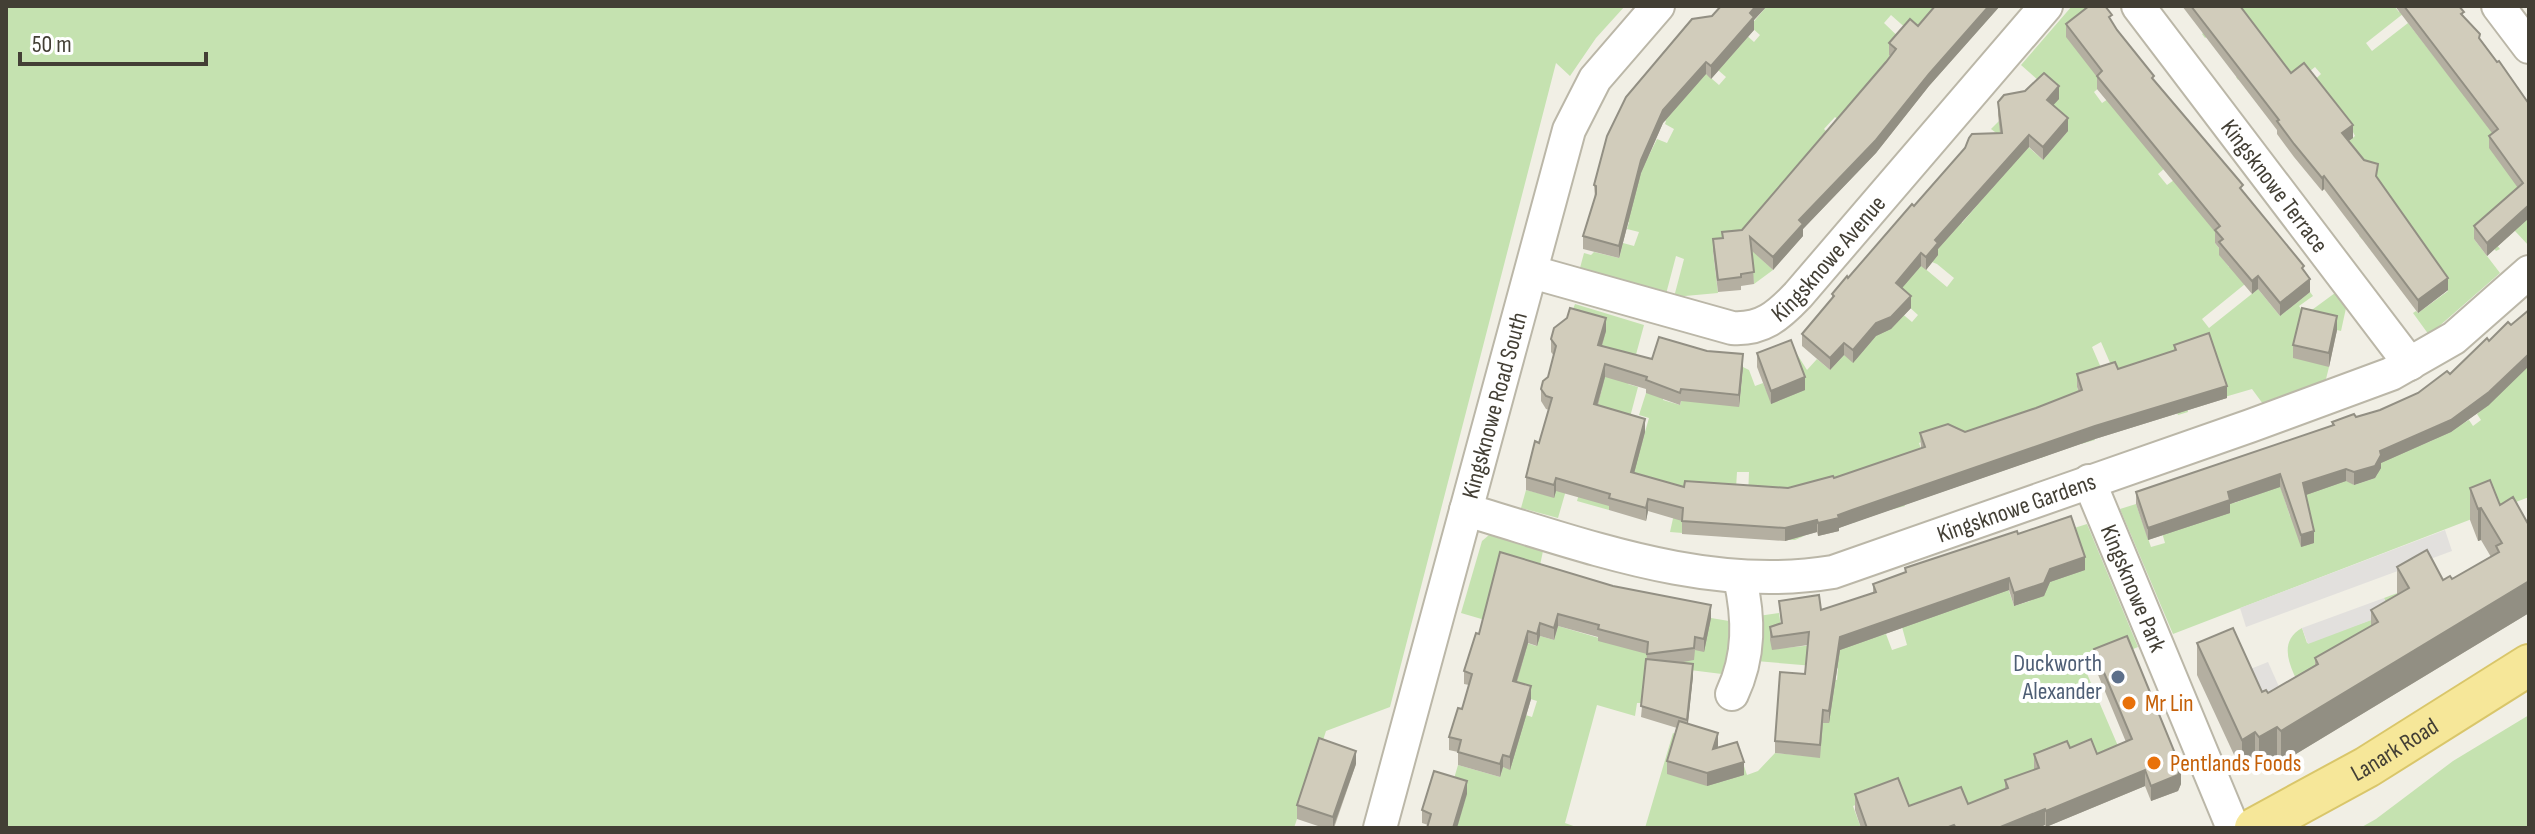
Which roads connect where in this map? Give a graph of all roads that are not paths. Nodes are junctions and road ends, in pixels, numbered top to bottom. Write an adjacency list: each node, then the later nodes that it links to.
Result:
1 (1658, 6): 6 (street, Kingsknowe Road South)
2 (2046, 6): 6 (street, Kingsknowe Avenue)
3 (2138, 6): 8 (street, Kingsknowe Terrace)
4 (2498, 6): 5 (street)
5 (2529, 47)
6 (1532, 272): 10 (street, Kingsknowe Road South)
7 (2529, 272): 8 (street, Kingsknowe Gardens)
8 (2410, 364): 9 (street, Kingsknowe Gardens)
9 (2089, 481): 11 (street, Kingsknowe Gardens); 15 (street, Kingsknowe Park)
10 (1466, 510): 11 (street, Kingsknowe Gardens); 14 (street, Kingsknowe Road South)
11 (1740, 578): 13 (street)
12 (2529, 665): 16 (main road, Lanark Road)
13 (1732, 694)
14 (1380, 828)
15 (2233, 828)
16 (2255, 828)

